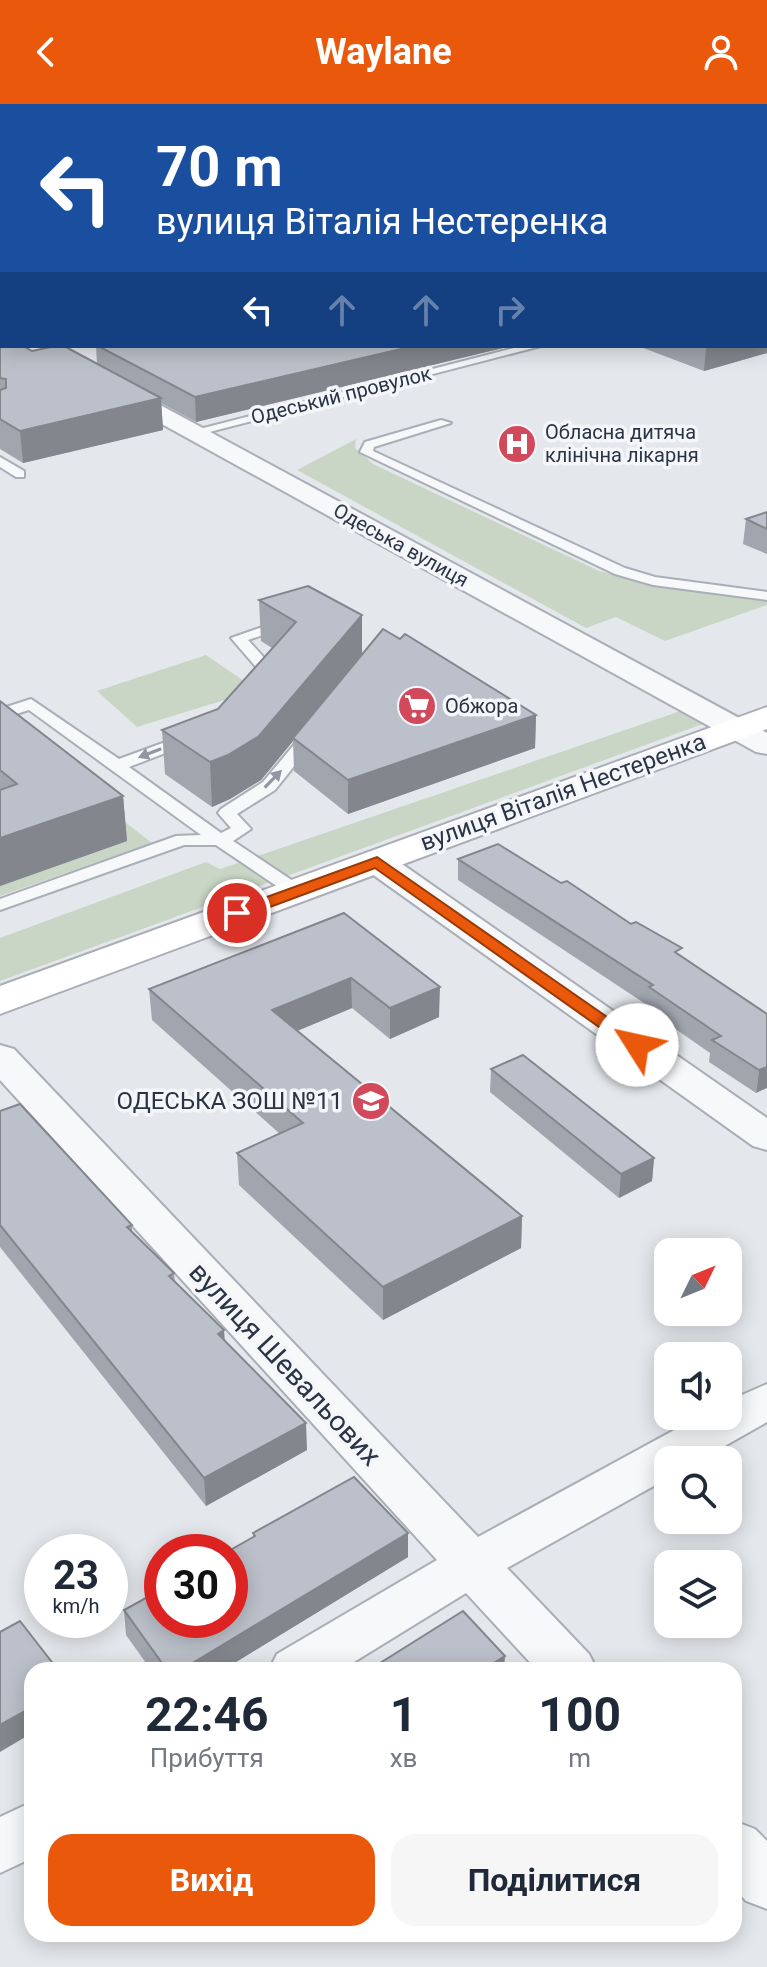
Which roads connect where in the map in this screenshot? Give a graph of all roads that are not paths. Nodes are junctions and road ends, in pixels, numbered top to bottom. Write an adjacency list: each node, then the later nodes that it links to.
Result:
1 (39, 348): 4 (street, Одеська вулиця)
2 (527, 348): 6 (lane, Одеський провулок)
3 (98, 358): 4 (street)
4 (69, 365): 6 (street, Одеська вулиця)
5 (445, 423): 9 (lane)
6 (194, 432): 14 (street, Одеська вулиця)
7 (0, 461): 8 (lane)
8 (20, 474)
9 (767, 596)
10 (301, 617): 11 (lane)
11 (262, 692)
12 (0, 714): 16 (lane)
13 (324, 719): 17 (lane, one-way to 13)
14 (757, 730): 18 (main road, вулиця Віталія Нестеренка)
15 (202, 734): 16 (lane, one-way to 16)
16 (116, 766): 17 (lane)
17 (220, 840): 19 (lane); 20 (lane)
18 (377, 862): 19 (main road, вулиця Віталія Нестеренка); 23 (street)
19 (296, 891): 21 (main road, вулиця Віталія Нестеренка)
20 (0, 905)
21 (0, 1001)
22 (0, 1057): 25 (street, вулиця Шевальових)
23 (767, 1137)
24 (767, 1401): 25 (street)
25 (472, 1564): 26 (street); 27 (street, вулиця Шевальових)
26 (309, 1662)
27 (563, 1662)
28 (24, 1833): 29 (street)
29 (0, 1847)
30 (742, 1855): 31 (street)
31 (767, 1882)

